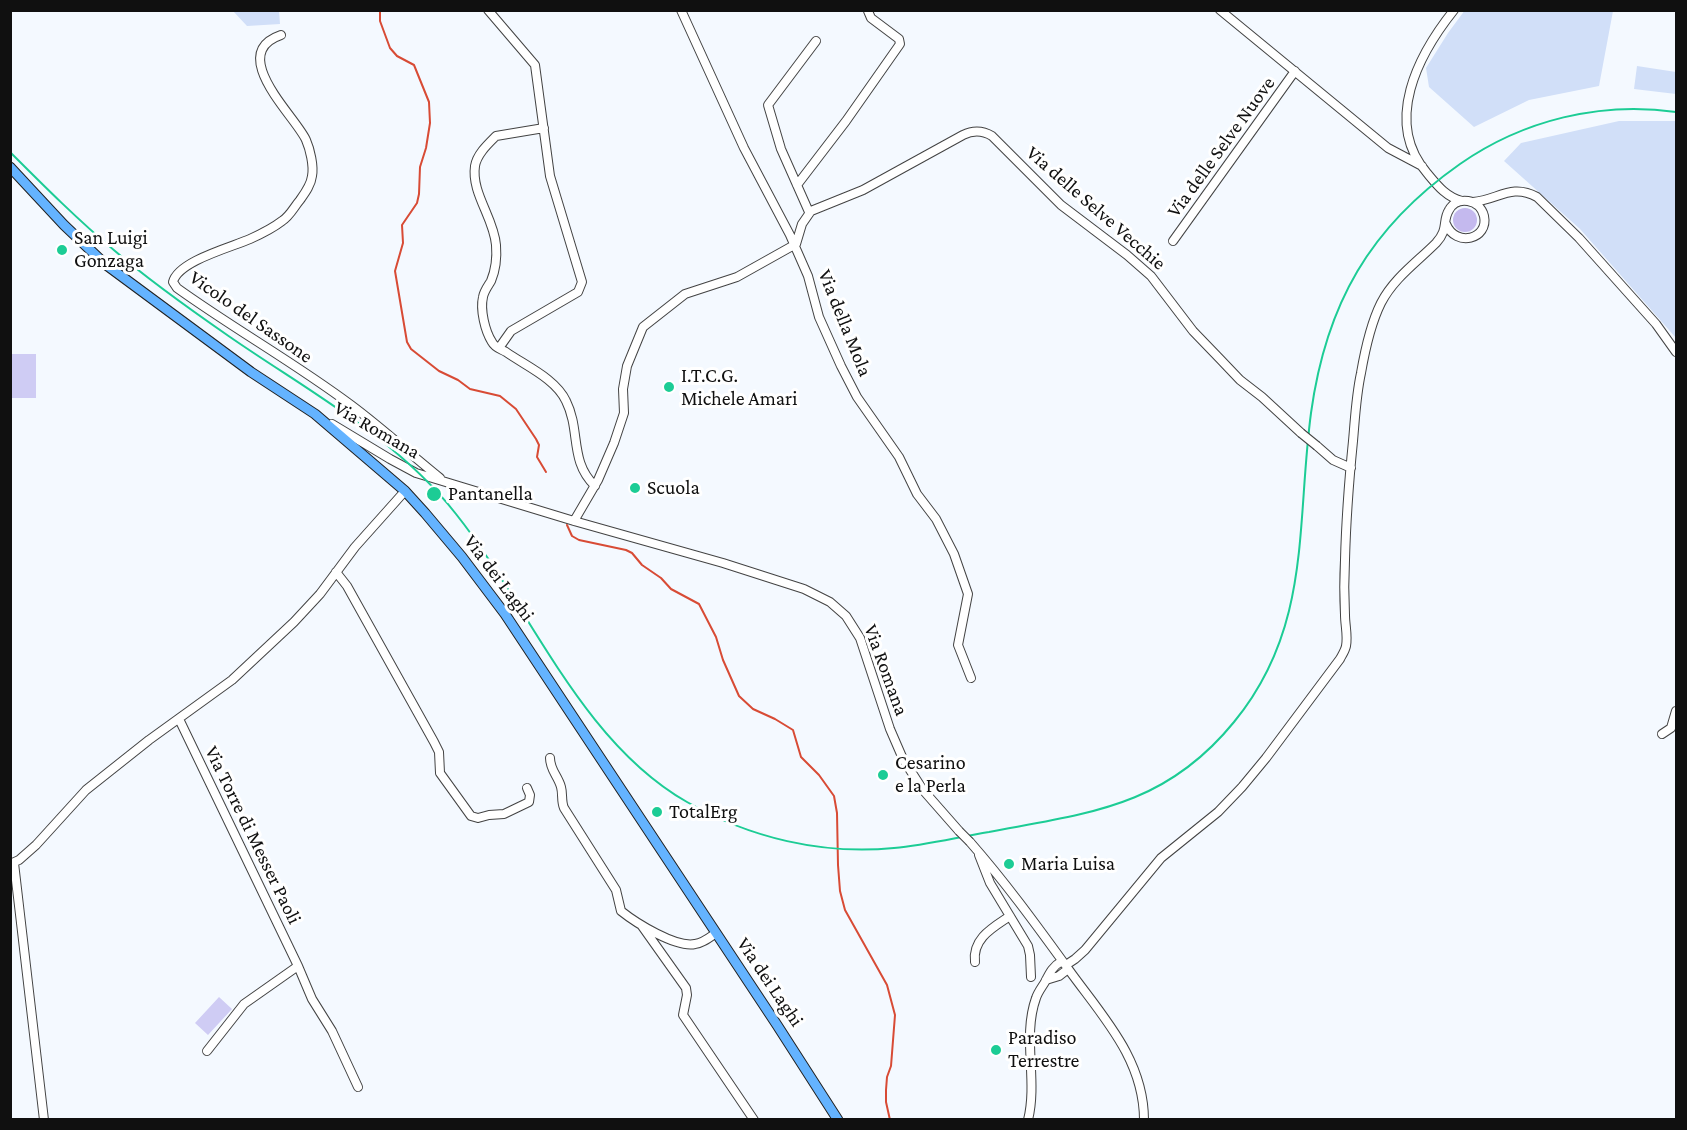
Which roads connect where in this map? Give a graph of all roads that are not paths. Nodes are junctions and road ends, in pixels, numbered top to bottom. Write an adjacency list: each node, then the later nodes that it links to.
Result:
1 (488, 10): 9 (street)
2 (681, 10): 24 (street, Via della Mola)
3 (1220, 10): 8 (street, Via delle Selve Nuove)
4 (1454, 10): 10 (street)
5 (868, 11): 12 (street)
6 (281, 35): 29 (street, Vicolo del Sassone)
7 (816, 41): 12 (street)
8 (1295, 71): 10 (street, Via delle Selve Nuove); 22 (street, Via delle Selve Nuove)
9 (544, 128): 25 (street); 25 (street)
10 (1422, 166): 13 (street)
11 (10, 167): 27 (main road, Via dei Laghi)
12 (796, 185): 18 (street)
13 (1444, 192): 15 (street); 17 (street)
14 (1491, 198): 16 (street); 19 (street); 26 (street)
15 (1462, 201): 16 (street); 17 (street)
16 (1473, 202): 19 (street)
17 (1448, 211): 20 (street)
18 (809, 212): 24 (street); 28 (street, Via delle Selve Vecchie, bridge)
19 (1484, 215): 21 (street)
20 (1446, 224): 21 (street); 23 (street)
21 (1452, 234): 23 (street)
22 (1173, 241)
23 (1434, 244): 28 (street)
24 (794, 245): 30 (street); 34 (street, Via della Mola)
25 (500, 348): 30 (street)
26 (1677, 352)
27 (315, 414): 29 (street, Via Romana); 31 (main road, Via dei Laghi)
28 (1351, 468): 46 (street)
29 (443, 480): 32 (street, Via Romana)
30 (595, 486): 32 (street)
31 (405, 492): 33 (street); 44 (main road, Via dei Laghi)
32 (574, 521): 40 (street, Via Romana, bridge)
33 (336, 572): 36 (street); 39 (street)
34 (971, 678)
35 (1677, 711): 37 (street)
36 (179, 719): 41 (street); 47 (street, Via Torre di Messer Paoli)
37 (1662, 734)
38 (550, 758): 43 (street)
39 (527, 788)
40 (977, 850): 42 (street); 46 (street, Via Romana)
41 (12, 864): 51 (street)
42 (1010, 916): 45 (street); 48 (street)
43 (639, 922): 44 (street); 52 (street)
44 (716, 933): 53 (main road, Via dei Laghi)
45 (975, 962)
46 (1065, 965): 54 (street); 55 (street, Via Romana)
47 (298, 966): 49 (street); 50 (street, Via Torre di Messer Paoli)
48 (1031, 977)
49 (207, 1051)
50 (358, 1087)
51 (44, 1119)
52 (754, 1119)
53 (838, 1119)
54 (1028, 1119)
55 (1144, 1119)

